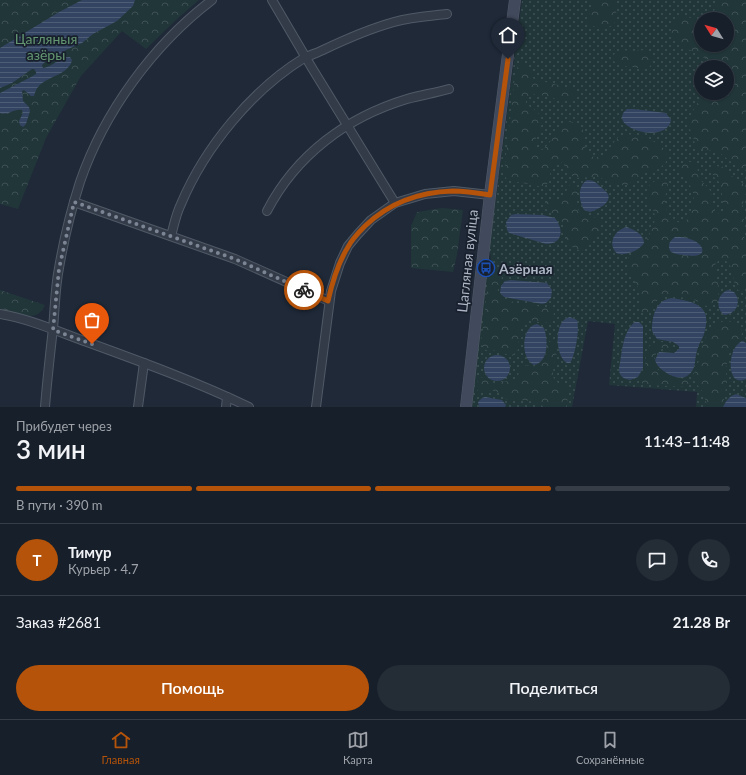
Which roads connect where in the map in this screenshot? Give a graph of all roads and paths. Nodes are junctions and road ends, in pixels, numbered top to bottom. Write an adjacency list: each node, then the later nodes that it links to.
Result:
1 (212, 0): 9 (street)
2 (272, 0): 5 (street)
3 (515, 0): 8 (street, Цагляная вуліца)
4 (448, 14): 5 (street)
5 (305, 58): 7 (street); 12 (street)
6 (449, 89): 7 (street)
7 (348, 125): 10 (street); 11 (street)
8 (490, 195): 10 (street); 23 (street, Цагляная вуліца)
9 (74, 202): 12 (street); 15 (street)
10 (396, 203): 13 (street)
11 (267, 211)
12 (171, 236): 13 (street)
13 (328, 301): 22 (street)
14 (0, 314): 15 (street)
15 (53, 330): 16 (street); 18 (street)
16 (144, 363): 17 (street); 19 (street)
17 (227, 397): 20 (street); 21 (street)
18 (45, 407)
19 (138, 407)
20 (226, 407)
21 (249, 407)
22 (316, 407)
23 (466, 407)

